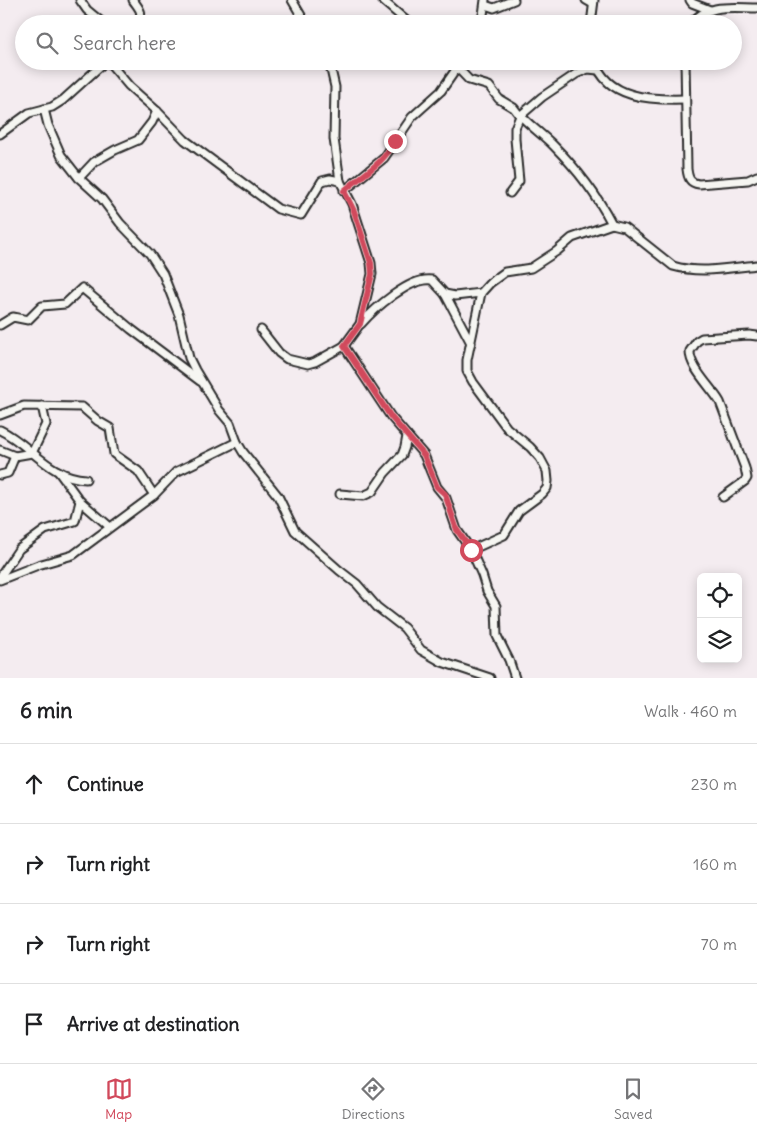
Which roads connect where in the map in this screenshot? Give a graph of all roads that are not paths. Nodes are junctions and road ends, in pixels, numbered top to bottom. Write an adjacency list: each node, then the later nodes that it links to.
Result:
1 (80, 0): 12 (street)
2 (133, 0): 13 (street)
3 (292, 0): 14 (street)
4 (382, 0): 15 (street)
5 (514, 0): 8 (street)
6 (586, 0): 9 (street)
7 (690, 0): 11 (street)
8 (485, 2): 16 (street)
9 (594, 2): 17 (street)
10 (757, 8): 11 (street)
11 (710, 10): 18 (street)
12 (93, 15)
13 (140, 15)
14 (301, 15)
15 (400, 15)
16 (483, 15)
17 (592, 15)
18 (702, 15)
19 (97, 70): 28 (street)
20 (115, 70): 29 (street)
21 (332, 70): 34 (street)
22 (456, 70): 35 (street)
23 (459, 70): 30 (street)
24 (584, 70): 30 (street)
25 (598, 70): 27 (street)
26 (685, 70): 27 (street)
27 (685, 99): 32 (street)
28 (44, 109): 31 (street); 33 (street)
29 (157, 111): 33 (street); 34 (street)
30 (521, 115): 36 (street); 37 (street)
31 (0, 134)
32 (757, 176)
33 (79, 178): 47 (street)
34 (340, 181): 35 (street)
35 (344, 191): 41 (street)
36 (510, 193)
37 (612, 224): 38 (street); 39 (street)
38 (757, 265)
39 (481, 293): 40 (street); 45 (street)
40 (445, 294): 41 (street); 45 (street)
41 (360, 324): 46 (street)
42 (0, 325): 47 (street)
43 (261, 330): 46 (street)
44 (757, 336): 61 (street)
45 (472, 343): 64 (street)
46 (344, 346): 51 (street)
47 (203, 383): 52 (street)
48 (42, 406): 49 (street); 54 (street); 60 (street)
49 (0, 415)
50 (0, 430): 54 (street)
51 (407, 436): 59 (street); 64 (street)
52 (237, 442): 60 (street); 66 (street)
53 (0, 450): 55 (street)
54 (32, 453): 55 (street); 56 (street)
55 (15, 456): 57 (street)
56 (58, 471): 58 (street); 62 (street)
57 (0, 475)
58 (86, 479)
59 (340, 494)
60 (154, 495): 63 (street)
61 (723, 497)
62 (80, 501): 63 (street); 65 (street)
63 (110, 527): 65 (street)
64 (471, 550): 67 (street)
65 (0, 579)
66 (490, 678)
67 (516, 678)

